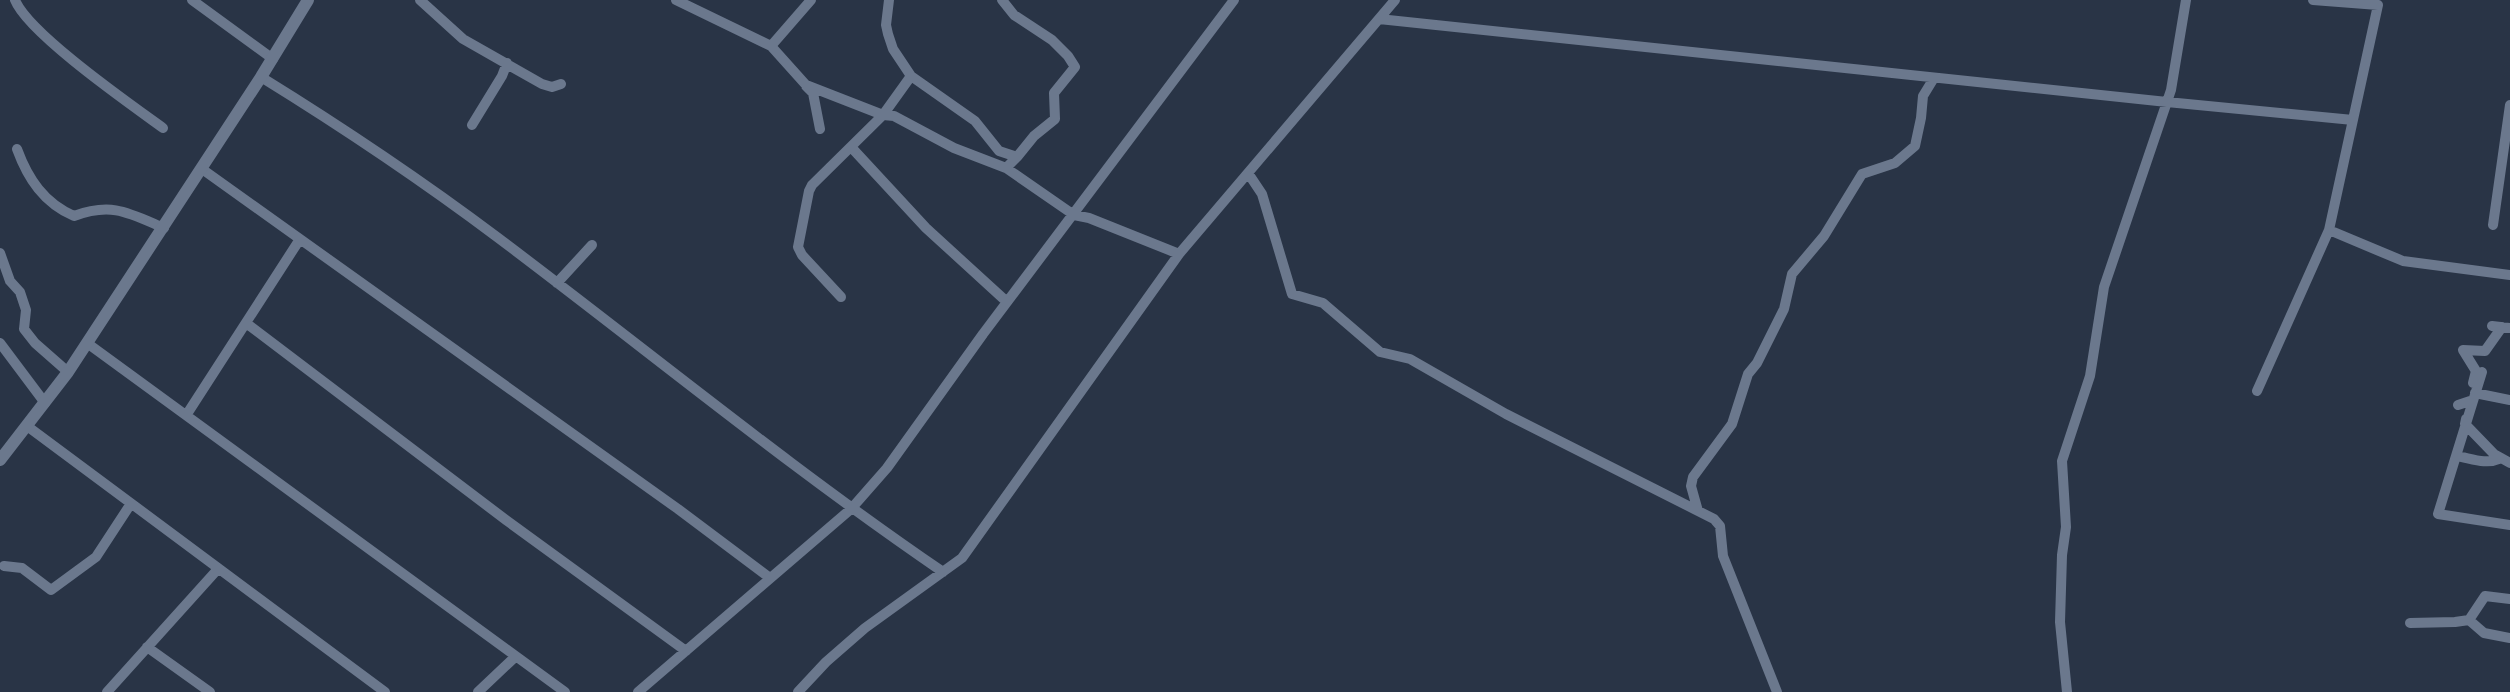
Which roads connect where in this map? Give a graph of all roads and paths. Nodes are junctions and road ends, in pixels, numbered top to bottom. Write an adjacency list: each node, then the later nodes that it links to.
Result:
1 (15, 0): 27 (street)
2 (192, 0): 15 (street)
3 (308, 0): 15 (street)
4 (420, 0): 16 (street)
5 (676, 0): 14 (street)
6 (811, 0): 14 (street)
7 (890, 0): 17 (street)
8 (1002, 0): 31 (street)
9 (1234, 0): 35 (street)
10 (1395, 0): 13 (street)
11 (2186, 0): 22 (street)
12 (2313, 0): 25 (street)
13 (1379, 19): 19 (street); 34 (street)
14 (771, 46): 21 (street)
15 (273, 59): 18 (street)
16 (507, 63): 20 (street); 26 (street)
17 (911, 76): 24 (street); 31 (street)
18 (261, 77): 33 (street); 44 (street)
19 (1934, 78): 22 (street); 67 (street)
20 (561, 84)
21 (806, 86): 24 (street); 28 (street)
22 (2166, 102): 25 (street); 88 (street)
23 (2510, 105): 36 (street)
24 (883, 115): 29 (street); 32 (street)
25 (2353, 120): 38 (street)
26 (472, 125)
27 (163, 128)
28 (820, 129)
29 (851, 147): 45 (street); 46 (street)
30 (17, 149): 37 (street)
31 (1017, 157): 32 (street)
32 (1006, 168): 35 (street)
33 (202, 169): 37 (street); 39 (street)
34 (1248, 173): 42 (street); 67 (street)
35 (1074, 215): 42 (street); 46 (street)
36 (2493, 225)
37 (164, 228): 50 (street)
38 (2329, 230): 43 (street); 54 (street)
39 (300, 239): 47 (street); 72 (street)
40 (592, 245): 44 (street)
41 (0, 253): 51 (street)
42 (1179, 254): 71 (street)
43 (2510, 275)
44 (557, 283): 66 (street)
45 (841, 297)
46 (1008, 302): 66 (street)
47 (246, 323): 58 (street); 78 (street)
48 (2501, 327): 53 (street)
49 (0, 343): 56 (street)
50 (87, 343): 51 (street); 58 (street)
51 (68, 372): 56 (street)
52 (2482, 372): 53 (street)
53 (2472, 390): 55 (street); 57 (street); 59 (street)
54 (2257, 391)
55 (2510, 400)
56 (45, 403): 60 (street)
57 (2458, 405)
58 (187, 414): 79 (street)
59 (2465, 424): 61 (street); 62 (street)
60 (27, 426): 63 (street); 65 (street)
61 (2456, 456): 62 (street); 68 (street)
62 (2499, 459): 64 (street)
63 (0, 460)
64 (2510, 463)
65 (130, 505): 69 (street); 70 (street)
66 (851, 509): 71 (street); 72 (street)
67 (1698, 511): 87 (street)
68 (2510, 525)
69 (4, 566)
70 (217, 570): 77 (street); 82 (street)
71 (943, 572): 86 (street)
72 (770, 578): 78 (street)
73 (2510, 599): 74 (street)
74 (2469, 620): 75 (street); 76 (street)
75 (2410, 623)
76 (2510, 638)
77 (147, 647): 80 (street); 81 (street)
78 (686, 651): 85 (street)
79 (515, 657): 83 (street); 84 (street)
80 (107, 692)
81 (210, 692)
82 (385, 692)
83 (478, 692)
84 (565, 692)
85 (638, 692)
86 (798, 692)
87 (1777, 692)
88 (2067, 692)

